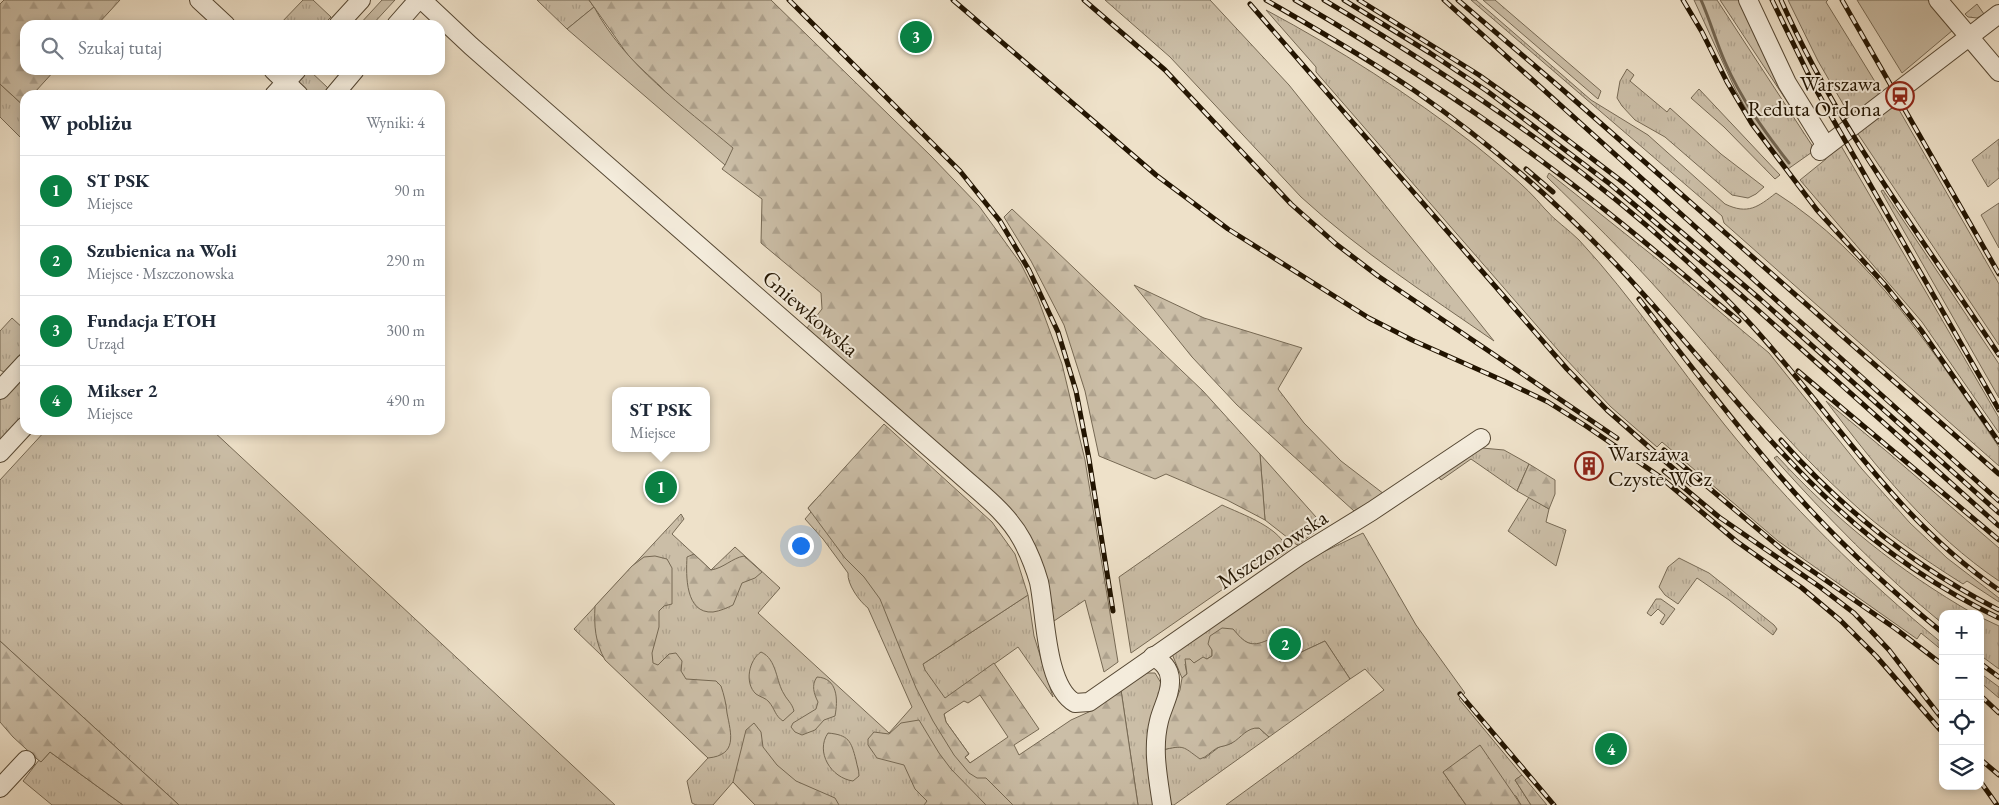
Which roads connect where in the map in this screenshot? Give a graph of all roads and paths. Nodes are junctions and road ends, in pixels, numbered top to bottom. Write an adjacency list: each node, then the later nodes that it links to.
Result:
1 (199, 0): 8 (street)
2 (361, 0): 9 (street)
3 (418, 0): 10 (street)
4 (422, 0): 11 (street, Gniewkowska)
5 (1748, 0): 13 (street)
6 (1938, 0): 13 (street)
7 (1999, 14): 13 (street)
8 (221, 20)
9 (343, 20)
10 (400, 20)
11 (443, 20)
12 (445, 22): 25 (street, Gniewkowska)
13 (1969, 37): 14 (street)
14 (1999, 72)
15 (351, 75): 18 (street)
16 (283, 79): 17 (street)
17 (294, 90)
18 (338, 90)
19 (20, 368): 20 (street)
20 (0, 390)
21 (20, 431): 23 (street)
22 (1481, 438): 24 (street, Mszczonowska)
23 (0, 453)
24 (1153, 656): 25 (street, Mszczonowska); 28 (street)
25 (1089, 702)
26 (26, 760): 27 (street)
27 (0, 788)
28 (1162, 805)

